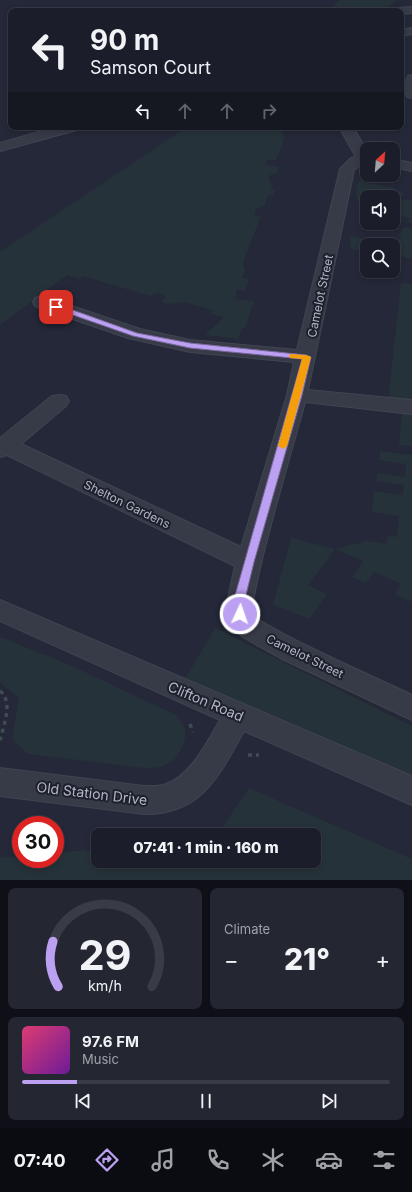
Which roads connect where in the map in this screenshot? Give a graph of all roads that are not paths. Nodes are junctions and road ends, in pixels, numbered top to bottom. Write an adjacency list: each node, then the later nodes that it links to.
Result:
1 (410, 72): 2 (street)
2 (412, 94)
3 (61, 130): 5 (street)
4 (348, 130): 9 (street, Camelot Street)
5 (0, 147)
6 (400, 164): 7 (street)
7 (412, 167)
8 (42, 302): 9 (street)
9 (306, 357): 10 (street, Camelot Street)
10 (297, 395): 12 (street); 14 (street, Camelot Street)
11 (59, 402): 13 (street, Shelton Gardens)
12 (412, 407)
13 (3, 448): 14 (street, Shelton Gardens)
14 (249, 562): 16 (street, Camelot Street)
15 (0, 610): 17 (street, Clifton Road)
16 (412, 708)
17 (238, 715): 18 (street, Old Station Drive); 19 (street, Clifton Road)
18 (0, 782)
19 (412, 791)

